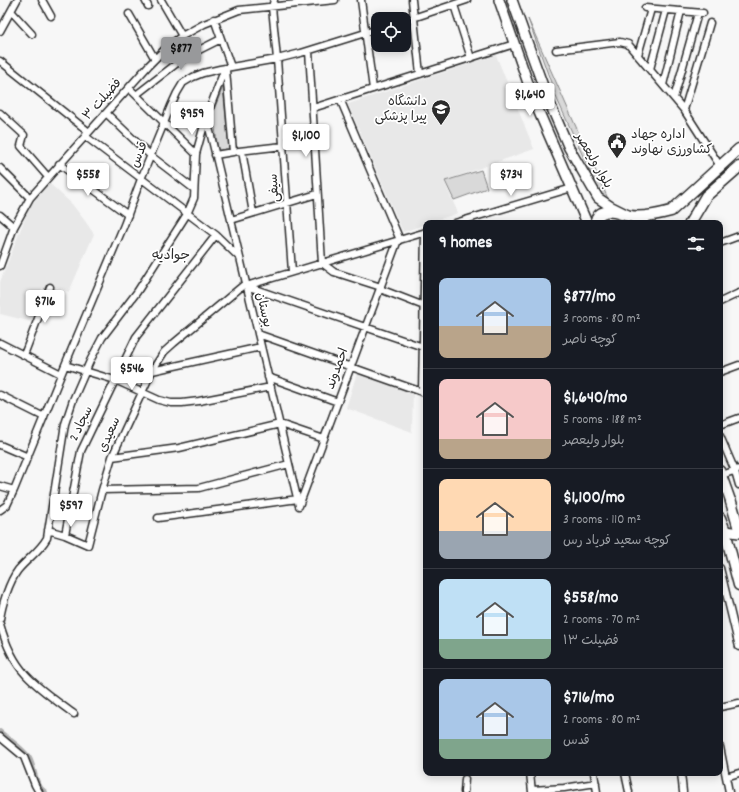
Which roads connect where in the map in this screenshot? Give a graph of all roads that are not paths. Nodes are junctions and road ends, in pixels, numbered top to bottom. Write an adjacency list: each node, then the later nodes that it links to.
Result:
1 (17, 0): 13 (street)
2 (42, 0): 16 (street)
3 (163, 0): 25 (street)
4 (331, 0): 10 (street, فضیلت ۳)
5 (361, 0): 23 (street)
6 (412, 0): 17 (street)
7 (467, 0): 11 (street)
8 (499, 0): 27 (main road, بلوار ولیعصر)
9 (512, 0): 42 (main road, بلوار ولیعصر)
10 (273, 3): 18 (street, فضیلت ۳); 33 (street, سیفی)
11 (454, 5): 17 (street); 31 (street)
12 (666, 10): 14 (street); 30 (street); 36 (street)
13 (11, 11): 21 (street); 24 (street)
14 (681, 11): 38 (street); 43 (street)
15 (130, 14): 32 (street)
16 (51, 16)
17 (414, 18): 19 (street); 37 (street)
18 (214, 19): 25 (street, فضیلت ۳); 26 (street)
19 (411, 19)
20 (710, 23): 47 (street)
21 (0, 31)
22 (371, 31): 23 (street, قدس)
23 (365, 33): 29 (street, قدس); 40 (street)
24 (32, 34)
25 (182, 36): 32 (street, فضیلت ۳)
26 (221, 39): 35 (street); 41 (street)
27 (514, 44): 31 (street); 45 (main road, بلوار ولیعصر)
28 (556, 50): 30 (street)
29 (309, 51): 33 (street, قدس); 46 (street)
30 (638, 55): 36 (street)
31 (471, 58): 37 (street)
32 (156, 59): 39 (street, فضیلت ۳)
33 (278, 59): 35 (street, قدس); 53 (street, سیفی)
34 (0, 61): 52 (street)
35 (228, 67): 50 (street); 51 (street, قدس); 56 (street)
36 (650, 69): 38 (street)
37 (420, 74): 40 (street)
38 (663, 84): 43 (street)
39 (129, 88): 41 (street); 49 (street, فضیلت ۳)
40 (373, 89): 44 (street)
41 (136, 95): 51 (street)
42 (547, 97): 45 (main road); 75 (main road, بلوار ولیعصر)
43 (674, 98): 47 (street)
44 (340, 99): 46 (street); 86 (street)
45 (535, 103): 66 (main road, بلوار ولیعصر)
46 (313, 108): 68 (street)
47 (684, 110): 61 (street)
48 (0, 113): 64 (street)
49 (106, 113): 52 (street, فضیلت ۳); 59 (street)
50 (206, 118): 57 (street); 58 (street, بوستان)
51 (164, 122): 57 (street); 59 (street, قدس)
52 (87, 134): 60 (street, فضیلت ۳); 65 (street)
53 (284, 146): 55 (street); 70 (street, سیفی)
54 (739, 149): 61 (main road)
55 (242, 151): 56 (street); 71 (street)
56 (233, 152): 58 (street)
57 (196, 154): 67 (street)
58 (215, 155): 76 (street, بوستان)
59 (151, 156): 65 (street, قدس); 67 (street)
60 (59, 164): 64 (street, فضیلت ۳); 74 (street)
61 (720, 166): 75 (main road)
62 (0, 168): 69 (street)
63 (738, 171): 81 (main road)
64 (48, 177): 69 (street, فضیلت ۳)
65 (141, 179): 72 (street); 74 (street, قدس)
66 (572, 188): 77 (street); 78 (main road, بلوار ولیعصر)
67 (194, 189): 72 (street)
68 (317, 194): 70 (street); 89 (street)
69 (30, 198): 82 (street, فضیلت ۳)
70 (287, 203): 71 (street); 91 (street, سیفی)
71 (253, 213): 76 (street)
72 (187, 214): 84 (street); 108 (street)
73 (0, 215): 82 (street)
74 (128, 215): 104 (street, قدس)
75 (631, 216): 79 (main road); 80 (main road, بلوار ولیعصر)
76 (231, 220): 88 (street, بوستان)
77 (465, 220)
78 (586, 220)
79 (596, 220)
80 (638, 220)
81 (692, 220)
82 (14, 227): 90 (street, فضیلت ۳)
83 (423, 233): 86 (street)
84 (216, 235): 88 (street); 112 (street, سجاد 2)
85 (739, 236): 87 (street)
86 (399, 240): 89 (street); 94 (street, احمدوند)
87 (723, 242)
88 (240, 258): 92 (street, بوستان)
89 (322, 263): 91 (street); 94 (street)
90 (0, 265)
91 (292, 272): 92 (street)
92 (246, 284): 98 (street); 99 (street, بوستان); 107 (street, سعیدی)
93 (50, 287): 103 (street)
94 (380, 288): 97 (street); 98 (street, احمدوند)
95 (739, 293): 96 (street)
96 (723, 301)
97 (423, 306)
98 (366, 327): 102 (street); 106 (street, احمدوند)
99 (258, 334): 101 (street, بوستان); 106 (street)
100 (0, 342): 103 (street)
101 (261, 347): 107 (street); 111 (street, بوستان)
102 (423, 347): 106 (street)
103 (24, 355): 110 (street)
104 (65, 365): 108 (street); 110 (street, قدس)
105 (739, 365): 109 (street)
106 (351, 367): 116 (street, احمدوند)
107 (152, 370): 114 (street, سعیدی)
108 (86, 371): 112 (street); 141 (street)
109 (723, 371)
110 (61, 374): 117 (street, قدس)
111 (268, 377): 113 (street, بوستان); 116 (street)
112 (115, 380): 114 (street); 143 (street, سجاد 2)
113 (271, 387): 114 (street); 119 (street, بوستان)
114 (142, 392): 124 (street, سعیدی)
115 (0, 395): 117 (street)
116 (338, 402): 121 (street, احمدوند)
117 (44, 416): 125 (street, قدس)
118 (739, 418): 120 (street)
119 (280, 424): 121 (street); 124 (street); 126 (street, بوستان)
120 (723, 424)
121 (324, 439): 136 (street, احمدوند)
122 (723, 442): 127 (street)
123 (0, 445): 125 (street)
124 (112, 456): 133 (street, سعیدی)
125 (28, 457): 132 (street, قدس)
126 (289, 464): 133 (street); 134 (street, بوستان)
127 (737, 470): 128 (street); 130 (street)
128 (723, 473)
129 (723, 478): 135 (main road)
130 (739, 485)
131 (0, 486): 132 (street)
132 (14, 490): 137 (street, قدس)
133 (102, 490): 143 (street, سعیدی)
134 (298, 499): 136 (street, بوستان); 138 (street)
135 (732, 502): 140 (main road)
136 (299, 506)
137 (0, 510)
138 (158, 518)
139 (723, 526): 142 (main road)
140 (739, 527): 142 (main road)
141 (48, 529): 143 (street); 146 (street)
142 (725, 531): 145 (main road)
143 (65, 535)
144 (723, 580): 148 (street)
145 (739, 585)
146 (0, 620)
147 (0, 624): 151 (street)
148 (739, 646)
149 (739, 703): 150 (street)
150 (723, 706)
151 (74, 714)
152 (0, 737): 163 (street)
153 (723, 762): 159 (street)
154 (739, 773): 159 (street)
155 (530, 776): 162 (street)
156 (595, 776): 161 (street)
157 (626, 776): 166 (street)
158 (681, 776): 167 (street)
159 (726, 777): 168 (street)
160 (465, 779): 164 (street)
161 (596, 784): 162 (street); 165 (street)
162 (532, 791)
163 (39, 792)
164 (464, 792)
165 (597, 792)
166 (629, 792)
167 (683, 792)
168 (729, 792)

